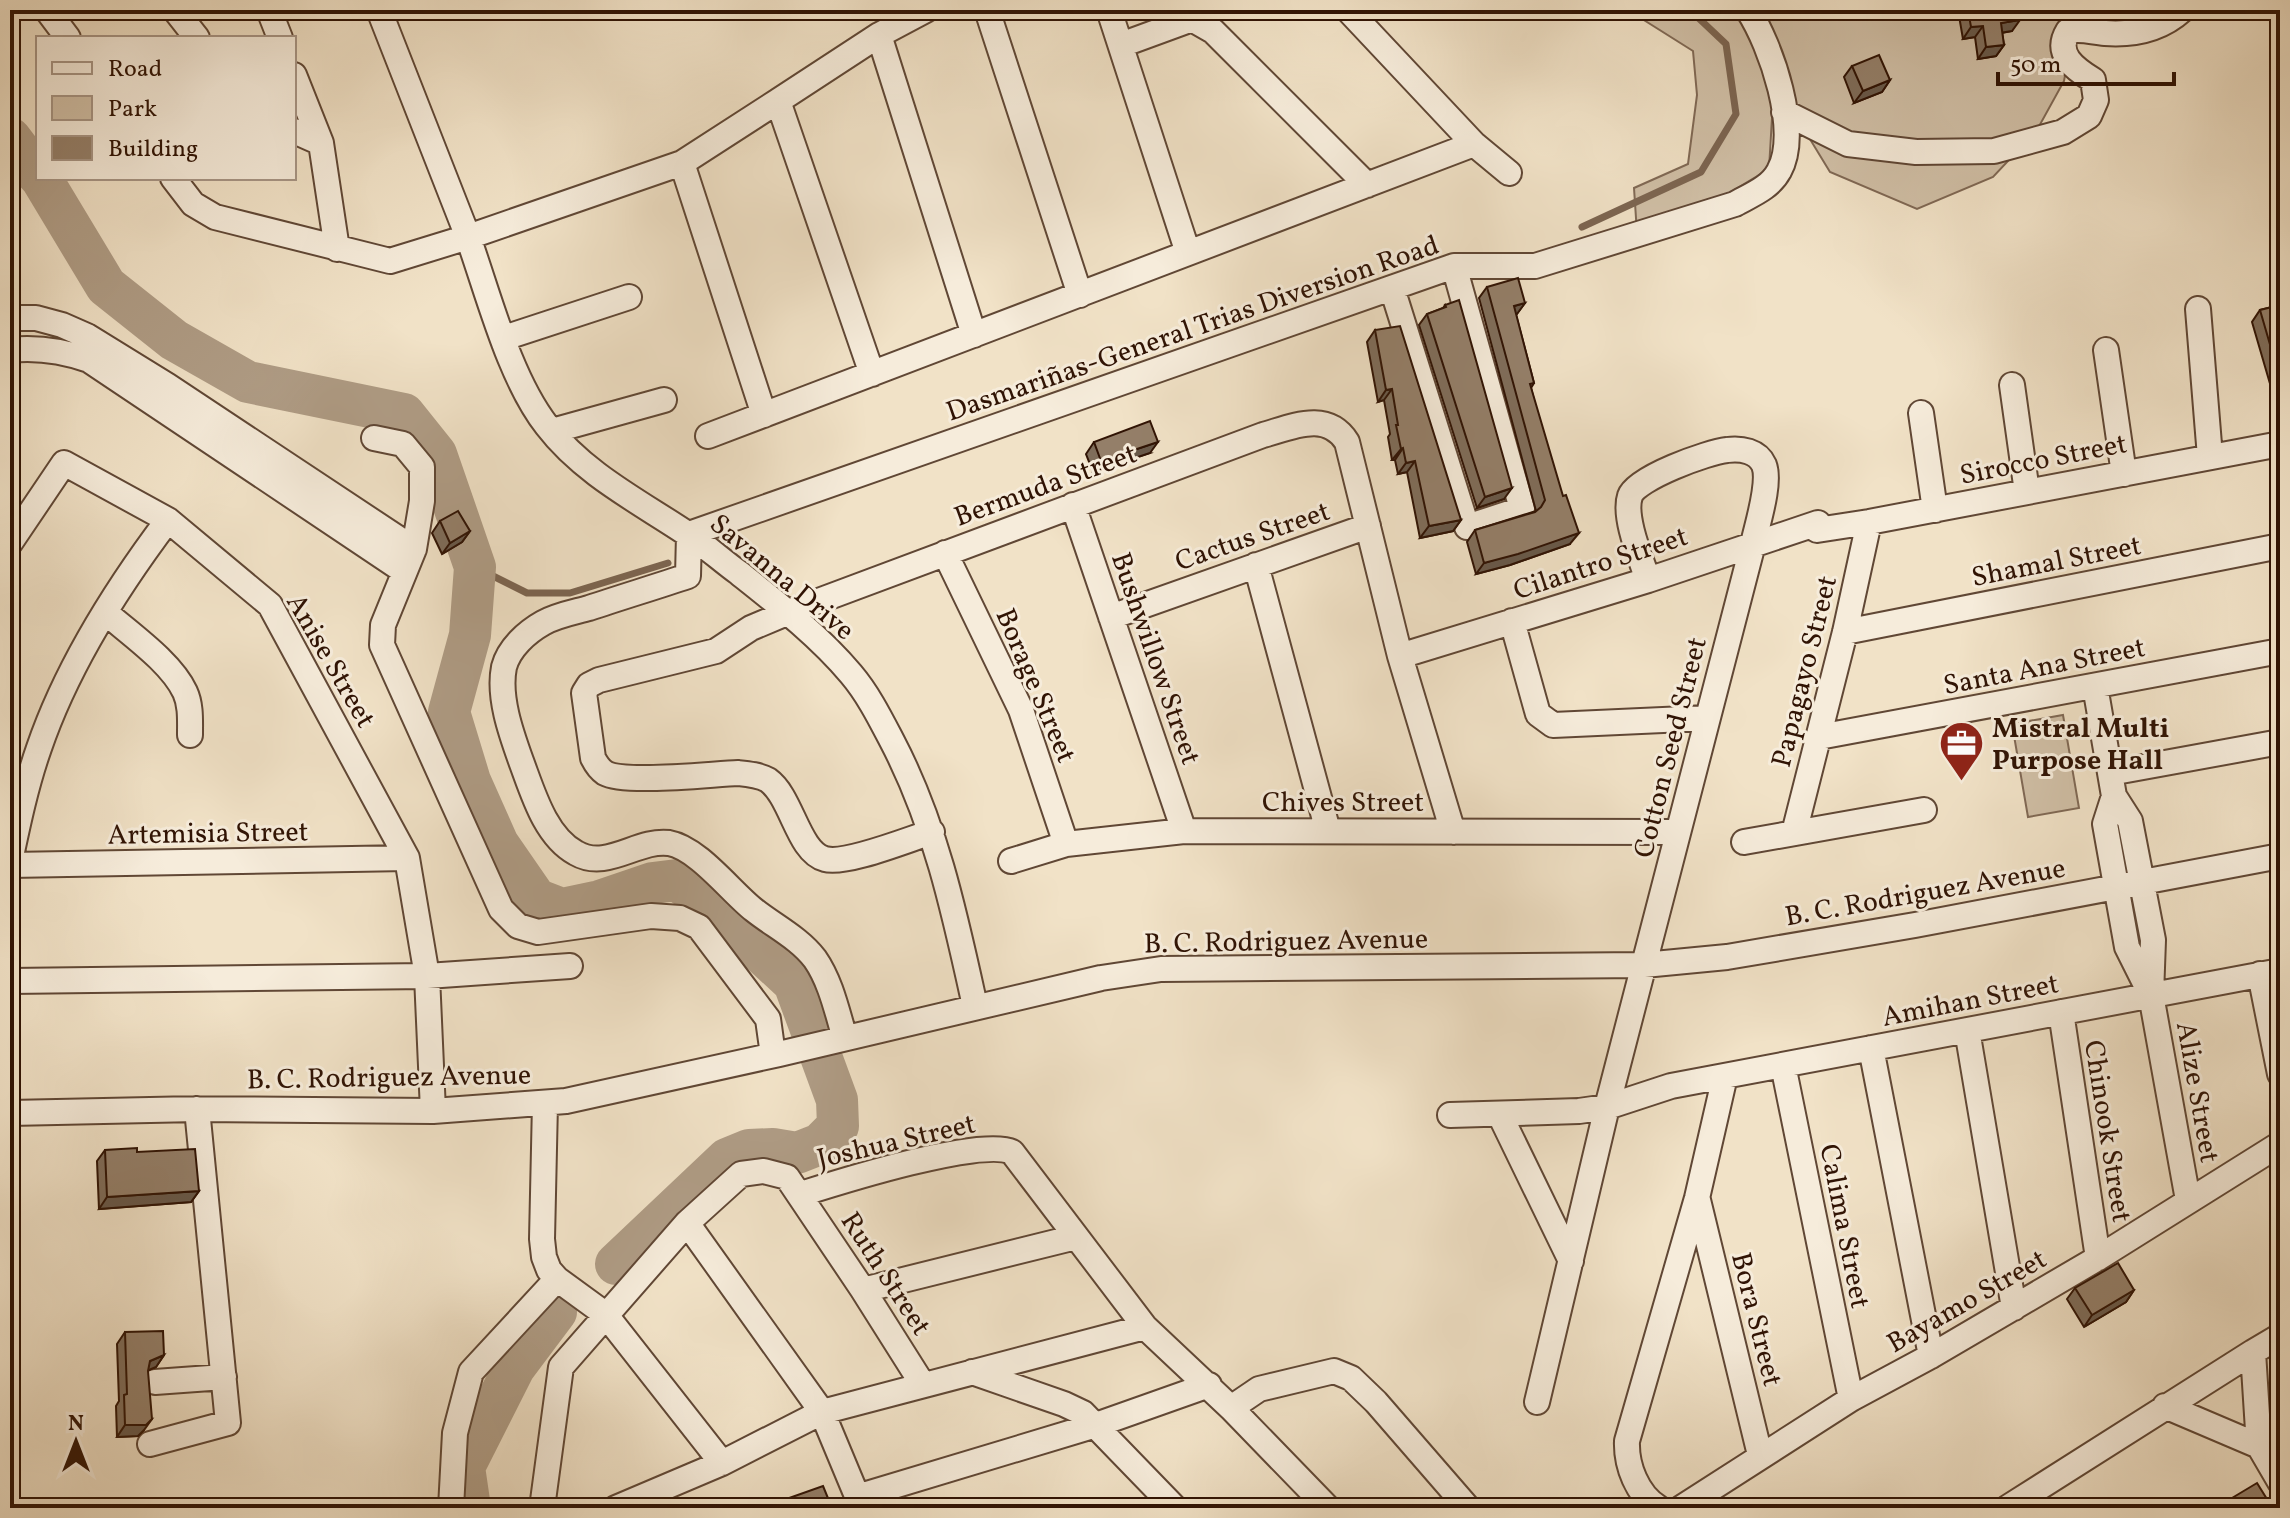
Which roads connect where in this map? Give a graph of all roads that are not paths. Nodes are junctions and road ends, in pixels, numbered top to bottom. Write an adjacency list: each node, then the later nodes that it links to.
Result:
1 (47, 10): 12 (street)
2 (175, 10): 13 (street)
3 (269, 10): 14 (street)
4 (379, 10): 26 (street, Savanna Drive)
5 (926, 10): 11 (street)
6 (987, 10): 31 (street)
7 (1109, 10): 15 (street)
8 (1348, 10): 21 (street)
9 (1748, 10): 18 (street, Dasmariñas-General Trias Diversion Road)
10 (2182, 10): 18 (street)
11 (879, 35): 17 (street); 35 (street)
12 (66, 36)
13 (195, 36)
14 (279, 36)
15 (1121, 45): 25 (street); 28 (street)
16 (296, 80): 20 (street)
17 (778, 101): 22 (street); 39 (street)
18 (1784, 112): 29 (street, Dasmariñas-General Trias Diversion Road)
19 (296, 132): 20 (street)
20 (321, 143): 27 (street)
21 (1474, 144): 23 (street); 25 (street)
22 (682, 163): 26 (street); 43 (street)
23 (1509, 173)
24 (175, 180): 27 (street)
25 (1367, 185): 28 (street)
26 (468, 237): 27 (street); 36 (street, Savanna Drive)
27 (337, 249)
28 (1188, 253): 31 (street)
29 (1454, 266): 30 (street, Dasmariñas-General Trias Diversion Road); 30 (street)
30 (1392, 288): 57 (street, Dasmariñas-General Trias Diversion Road)
31 (1080, 295): 35 (street)
32 (629, 297): 36 (street)
33 (2198, 309): 48 (street)
34 (10, 318): 62 (street)
35 (974, 335): 39 (street)
36 (504, 338): 44 (street, Savanna Drive)
37 (10, 350): 62 (street)
38 (2106, 350): 49 (street)
39 (872, 374): 43 (street)
40 (2012, 385): 50 (street)
41 (664, 400): 44 (street)
42 (1921, 413): 52 (street)
43 (764, 415): 45 (street)
44 (552, 431): 57 (street, Savanna Drive)
45 (708, 436)
46 (374, 438): 62 (street)
47 (2280, 444): 48 (street, Sirocco Street)
48 (2210, 457): 49 (street, Sirocco Street)
49 (2124, 474): 50 (street, Sirocco Street)
50 (2027, 492): 52 (street, Sirocco Street)
51 (1073, 505): 55 (street, Bermuda Street); 61 (street, Bermuda Street); 67 (street, Bushwillow Street)
52 (1935, 510): 54 (street, Sirocco Street)
53 (168, 520): 58 (street, Anise Street); 65 (street); 88 (street, Anise Street)
54 (1869, 522): 56 (street, Sirocco Street); 69 (street, Papagayo Street)
55 (1368, 526): 63 (street, Cactus Street); 71 (street)
56 (1818, 526): 59 (street, Cilantro Street)
57 (689, 534): 66 (street, Savanna Drive); 102 (street)
58 (10, 543)
59 (1753, 544): 64 (street, Cilantro Street); 64 (street, Cotton Seed Street); 73 (street, Cotton Seed Street)
60 (2280, 546): 69 (street, Shamal Street)
61 (945, 553): 66 (street, Bermuda Street); 86 (street, Borage Street)
62 (409, 560): 104 (street)
63 (1256, 565): 67 (street, Cactus Street); 80 (street)
64 (1648, 580): 68 (street, Cilantro Street)
65 (105, 612): 74 (street); 90 (street)
66 (789, 612): 81 (street, Savanna Drive); 81 (street, Bermuda Street)
67 (1111, 617): 79 (street, Bushwillow Street)
68 (1512, 621): 71 (street, Cilantro Street); 73 (street)
69 (1845, 632): 75 (street, Papagayo Street)
70 (2280, 651): 72 (street, Santa Ana Street)
71 (1400, 656): 82 (street)
72 (2095, 686): 75 (street, Santa Ana Street); 77 (street)
73 (1707, 718): 83 (street, Cotton Seed Street)
74 (190, 735)
75 (1819, 737): 84 (street, Papagayo Street)
76 (2280, 742): 77 (street)
77 (2112, 785): 91 (street); 92 (street)
78 (1924, 810): 84 (street)
79 (1184, 831): 80 (street, Chives Street); 86 (street, Chives Street)
80 (1328, 831): 82 (street, Chives Street)
81 (932, 832): 99 (street, Savanna Drive)
82 (1453, 832): 83 (street, Chives Street)
83 (1678, 832): 93 (street, Cotton Seed Street)
84 (1794, 833): 85 (street)
85 (1744, 842)
86 (1066, 844): 89 (street, Chives Street)
87 (2280, 856): 91 (street, B. C. Rodriguez Avenue)
88 (407, 858): 90 (street, Artemisia Street); 96 (street, Anise Street)
89 (1011, 861)
90 (10, 863)
91 (2142, 882): 92 (street, B. C. Rodriguez Avenue); 98 (street)
92 (2116, 887): 93 (street, B. C. Rodriguez Avenue); 98 (street)
93 (1644, 965): 99 (street, B. C. Rodriguez Avenue); 109 (street, Cotton Seed Street)
94 (570, 966): 96 (street)
95 (2270, 972): 98 (street, Amihan Street); 106 (street)
96 (427, 976): 97 (street); 111 (street, Anise Street)
97 (10, 981)
98 (2151, 995): 100 (street, Amihan Street); 118 (street, Alize Street)
99 (975, 1006): 102 (street, B. C. Rodriguez Avenue)
100 (2061, 1012): 101 (street, Amihan Street); 121 (street, Chinook Street)
101 (1967, 1030): 103 (street, Amihan Street); 125 (street)
102 (841, 1039): 104 (street, B. C. Rodriguez Avenue)
103 (1871, 1048): 105 (street, Amihan Street); 130 (street)
104 (776, 1055): 108 (street, B. C. Rodriguez Avenue)
105 (1783, 1065): 107 (street, Amihan Street); 136 (street, Calima Street)
106 (2280, 1074)
107 (1725, 1076): 109 (street, Amihan Street); 117 (street)
108 (545, 1103): 111 (street, B. C. Rodriguez Avenue); 123 (street)
109 (1607, 1107): 114 (street, Amihan Street); 122 (street, Cotton Seed Street)
110 (197, 1109): 111 (street, B. C. Rodriguez Avenue); 112 (street, B. C. Rodriguez Avenue); 132 (street)
111 (433, 1111)
112 (10, 1113)
113 (1450, 1115): 114 (street, Amihan Street)
114 (1500, 1115): 122 (street)
115 (2280, 1144): 118 (street, Bayamo Street)
116 (801, 1194): 119 (street); 120 (street, Joshua Street); 124 (street, Ruth Street)
117 (1697, 1198): 144 (street, Bora Street); 154 (street)
118 (2188, 1200): 121 (street, Bayamo Street)
119 (687, 1223): 126 (street); 140 (street)
120 (1076, 1237): 124 (street); 127 (street)
121 (2098, 1258): 125 (street, Bayamo Street)
122 (1571, 1261): 137 (street, Cotton Seed Street)
123 (557, 1279): 126 (street); 148 (street)
124 (863, 1290): 134 (street, Ruth Street)
125 (2014, 1308): 130 (street, Bayamo Street)
126 (605, 1314): 145 (street); 149 (street)
127 (1145, 1327): 131 (street); 135 (street)
128 (2280, 1336): 129 (street)
129 (2253, 1352): 138 (street); 143 (street)
130 (1931, 1356): 136 (street, Bayamo Street)
131 (972, 1372): 134 (street); 141 (street)
132 (224, 1377): 133 (street); 142 (street)
133 (155, 1382)
134 (923, 1385): 140 (street)
135 (1209, 1385): 139 (street); 141 (street)
136 (1851, 1399): 144 (street, Bayamo Street)
137 (1537, 1402)
138 (2165, 1406): 143 (street); 156 (street)
139 (1231, 1408): 152 (street); 153 (street)
140 (822, 1412): 145 (street); 147 (street)
141 (1096, 1425): 147 (street); 151 (street)
142 (150, 1444)
143 (2259, 1446): 146 (street)
144 (1760, 1455): 155 (street, Bayamo Street)
145 (722, 1463): 150 (street)
146 (2280, 1482)
147 (859, 1503)
148 (451, 1508)
149 (542, 1508)
150 (616, 1508)
151 (1175, 1508)
152 (1328, 1508)
153 (1468, 1508)
154 (1659, 1508)
155 (1681, 1508)
156 (2007, 1508)

